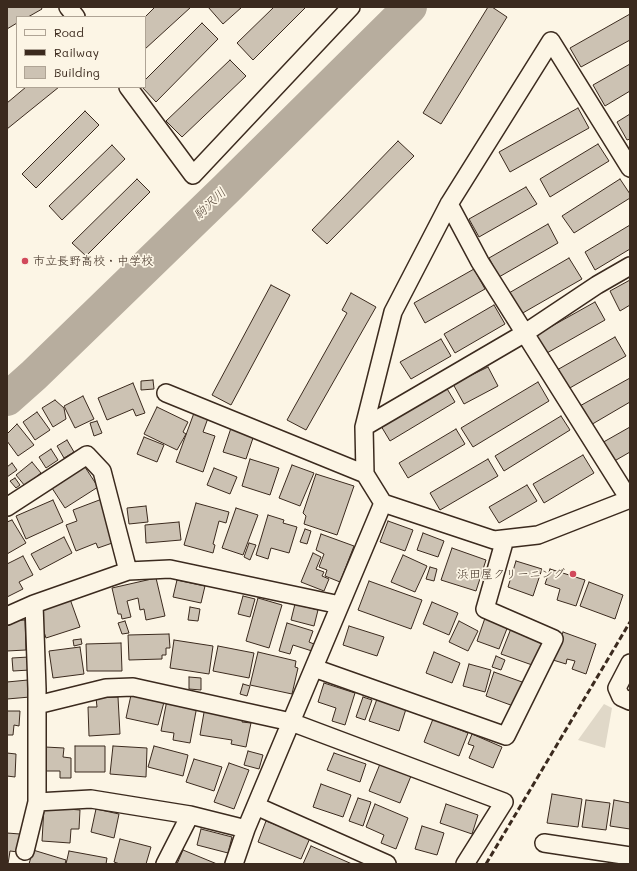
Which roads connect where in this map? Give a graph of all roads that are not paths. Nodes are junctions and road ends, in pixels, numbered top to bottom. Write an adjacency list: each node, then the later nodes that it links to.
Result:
1 (68, 7): 3 (street)
2 (346, 9): 4 (street)
3 (75, 16)
4 (129, 88)
5 (630, 168): 6 (street)
6 (449, 204): 8 (street); 10 (street)
7 (630, 266): 8 (street)
8 (525, 333): 10 (street); 12 (street)
9 (166, 394): 11 (street)
10 (364, 427): 11 (street)
11 (365, 474): 13 (street)
12 (630, 499): 15 (street)
13 (383, 503): 15 (street); 18 (street)
14 (7, 507): 16 (street)
15 (505, 539): 21 (street)
16 (128, 571): 17 (street); 18 (street)
17 (34, 604): 19 (street); 23 (street)
18 (340, 604): 21 (street)
19 (7, 616)
20 (630, 663): 22 (street)
21 (314, 668): 24 (street)
22 (630, 701)
23 (37, 705): 24 (street); 25 (street)
24 (291, 722): 26 (street); 35 (street)
25 (37, 802): 27 (street); 30 (street)
26 (256, 806): 28 (street); 34 (street)
27 (190, 815): 28 (street); 32 (street)
28 (246, 829): 33 (street)
29 (544, 843): 31 (street)
30 (25, 851)
31 (630, 856)
32 (165, 864)
33 (234, 864)
34 (387, 864)
35 (465, 864)

